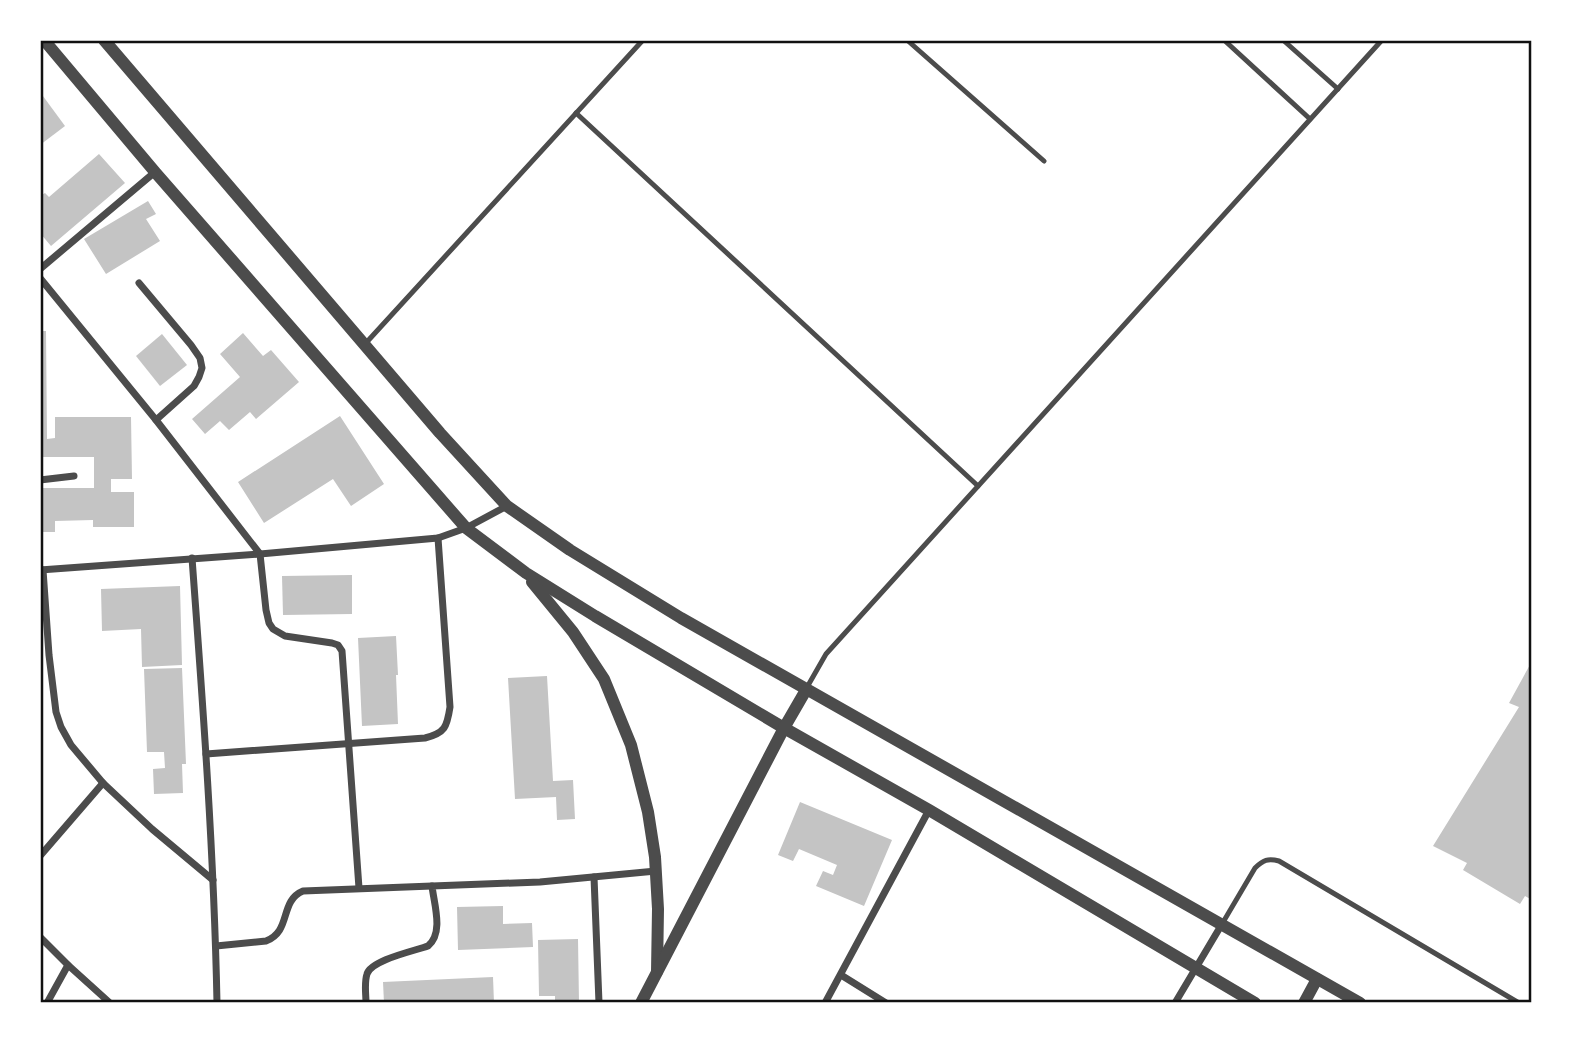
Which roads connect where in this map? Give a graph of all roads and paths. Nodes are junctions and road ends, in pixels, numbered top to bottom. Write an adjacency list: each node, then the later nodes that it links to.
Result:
1 (44, 40): 12 (street)
2 (104, 40): 16 (street)
3 (643, 40): 9 (lane)
4 (907, 40): 11 (lane)
5 (1224, 40): 10 (lane)
6 (1283, 40): 8 (lane)
7 (1382, 40): 8 (lane)
8 (1338, 89): 10 (lane)
9 (576, 113): 16 (lane); 20 (lane)
10 (1310, 119): 20 (lane)
11 (1044, 161)
12 (155, 172): 13 (street); 22 (street)
13 (40, 270)
14 (40, 278): 17 (street)
15 (139, 283): 17 (street)
16 (365, 344): 21 (street)
17 (156, 421): 24 (street)
18 (74, 476): 19 (street)
19 (40, 480)
20 (978, 486): 29 (lane)
21 (507, 506): 22 (street); 29 (street)
22 (467, 528): 23 (street); 27 (street)
23 (439, 538): 24 (street); 31 (street)
24 (260, 554): 25 (street); 31 (street)
25 (192, 558): 26 (street); 32 (street)
26 (42, 570): 28 (street)
27 (526, 573): 30 (street); 36 (street)
28 (44, 655): 33 (street)
29 (806, 690): 30 (street); 41 (street)
30 (784, 728): 34 (street); 46 (street)
31 (349, 744): 32 (street); 40 (street)
32 (206, 754): 38 (street)
33 (103, 783): 35 (street); 38 (street)
34 (929, 810): 45 (street); 47 (street)
35 (40, 856)
36 (656, 871): 37 (street); 46 (street)
37 (594, 877): 39 (street); 53 (street)
38 (213, 880): 43 (street)
39 (432, 886): 40 (street); 52 (street)
40 (359, 888): 43 (street)
41 (1222, 924): 45 (street); 48 (street); 61 (lane)
42 (40, 937): 44 (street)
43 (216, 946): 51 (street)
44 (68, 965): 49 (street); 50 (street)
45 (1196, 967): 57 (street); 58 (street)
46 (657, 972): 54 (street)
47 (841, 975): 55 (street); 56 (street)
48 (1317, 979): 59 (street); 60 (street)
49 (47, 1003)
50 (110, 1003)
51 (217, 1003)
52 (366, 1003)
53 (599, 1003)
54 (641, 1003)
55 (825, 1003)
56 (886, 1003)
57 (1175, 1003)
58 (1255, 1003)
59 (1304, 1003)
60 (1360, 1003)
61 (1518, 1003)

